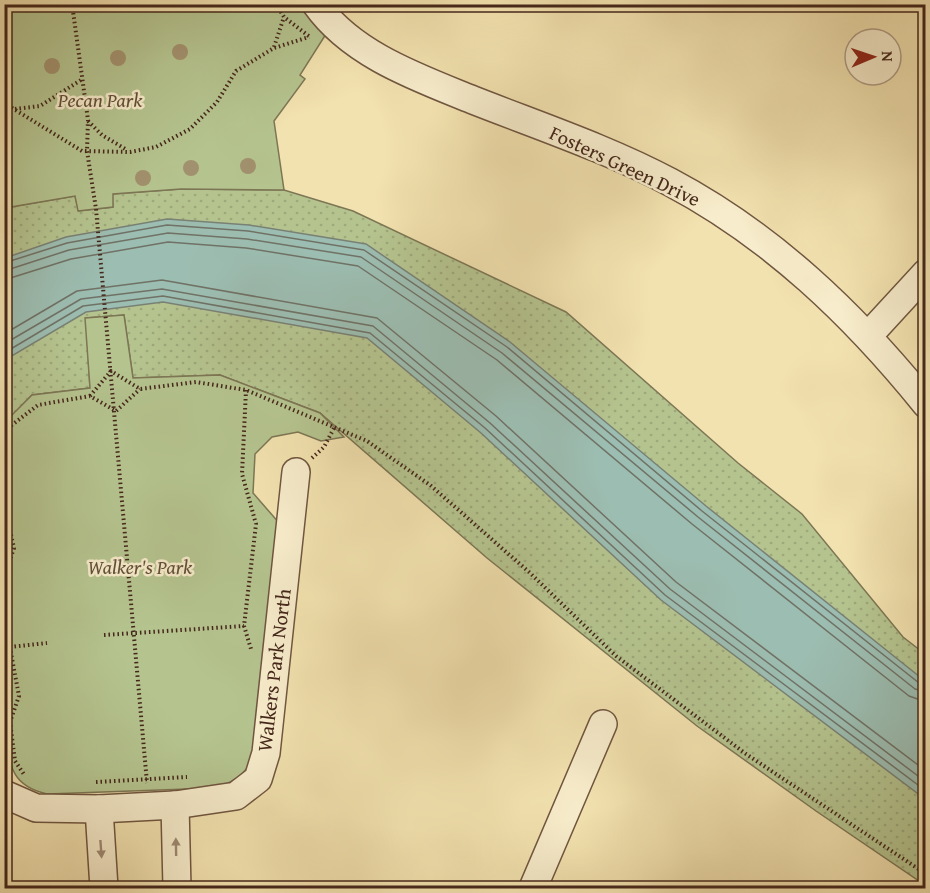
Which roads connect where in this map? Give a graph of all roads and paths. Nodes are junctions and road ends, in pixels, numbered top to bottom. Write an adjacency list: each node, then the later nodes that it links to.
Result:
1 (72, 4): 6 (path)
2 (316, 4): 13 (street, Fosters Green Drive)
3 (284, 17): 5 (path)
4 (309, 37): 5 (path)
5 (274, 48): 11 (path)
6 (81, 80): 8 (path); 9 (path)
7 (4, 103): 8 (path)
8 (13, 109): 10 (path)
9 (88, 120): 10 (path); 11 (path)
10 (87, 151): 11 (path); 14 (path)
11 (130, 152)
12 (926, 273): 13 (street)
13 (868, 336): 18 (street, Fosters Green Drive)
14 (111, 371): 15 (path); 17 (path); 19 (path)
15 (140, 389): 16 (path); 19 (path)
16 (246, 390): 20 (path); 26 (path)
17 (90, 396): 19 (path); 21 (path)
18 (926, 404)
19 (116, 411): 27 (path)
20 (334, 428): 22 (path); 40 (path)
21 (4, 430)
22 (296, 472): 38 (street, Walkers Park North)
23 (4, 504): 24 (path)
24 (4, 577)
25 (4, 616): 30 (path)
26 (244, 626): 27 (path); 31 (path)
27 (135, 632): 28 (path); 34 (path)
28 (104, 635)
29 (47, 643): 30 (path)
30 (10, 647): 35 (path)
31 (254, 660)
32 (603, 724): 43 (street)
33 (190, 777): 34 (path)
34 (147, 778): 36 (path); 38 (path)
35 (29, 779)
36 (93, 783)
37 (4, 794): 39 (street, Walkers Park North)
38 (162, 805): 39 (street, Walkers Park North); 42 (street, one-way to 38)
39 (99, 809): 41 (street, one-way to 41)
40 (926, 874)
41 (104, 888)
42 (177, 888)
43 (532, 888)

